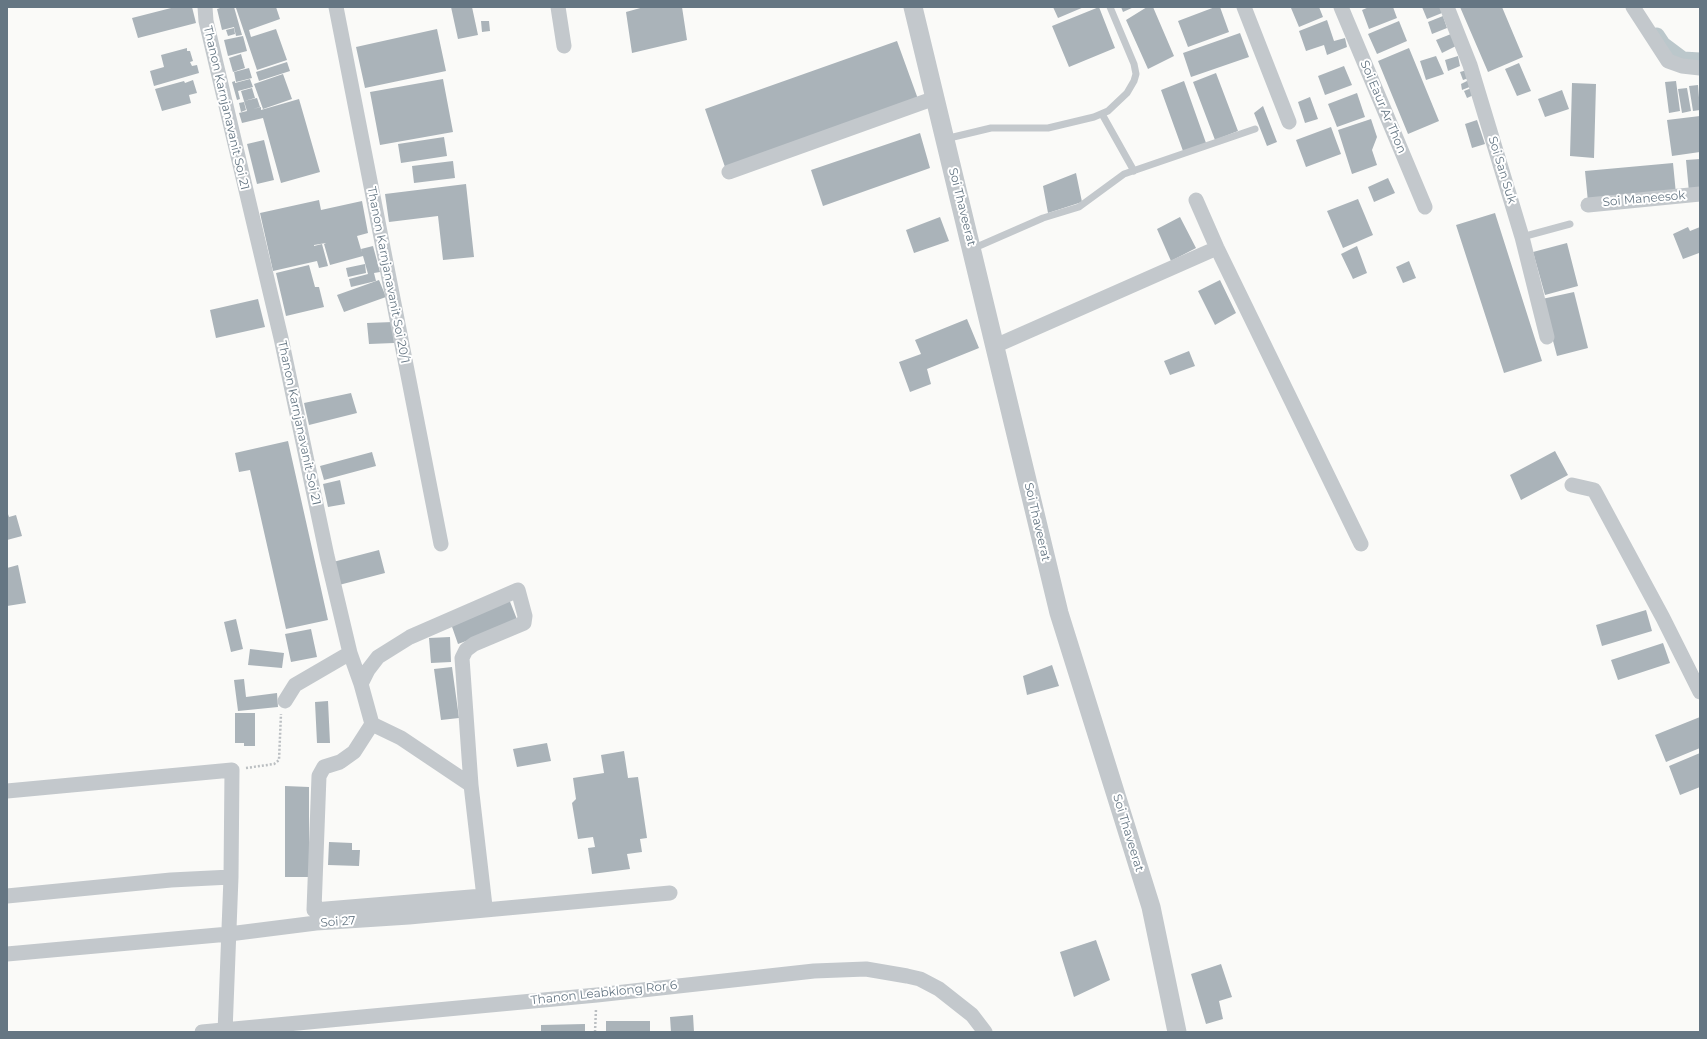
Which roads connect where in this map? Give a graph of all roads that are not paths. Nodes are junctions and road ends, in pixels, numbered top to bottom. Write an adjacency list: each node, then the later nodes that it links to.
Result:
1 (205, 7): 32 (street, Thanon Karnjanavanit Soi 21)
2 (336, 7): 30 (street, Thanon Karnjanavanit Soi 20/1)
3 (558, 7): 10 (street)
4 (1110, 7): 13 (lane)
5 (1244, 7): 14 (street)
6 (1341, 7): 22 (street, Soi Eaur Ar Thon)
7 (1447, 7): 24 (street, Soi San Suk)
8 (1633, 7): 11 (street)
9 (918, 9): 12 (street, Soi Thaveerat)
10 (564, 46)
11 (1700, 68)
12 (935, 98): 16 (street, Soi Thaveerat); 18 (street)
13 (1102, 114): 16 (lane); 17 (lane)
14 (1290, 122)
15 (1255, 129): 17 (lane)
16 (945, 139): 26 (street, Soi Thaveerat)
17 (1134, 171): 26 (lane)
18 (729, 172)
19 (1700, 194): 21 (street, Soi Maneesok)
20 (1196, 200): 25 (street)
21 (1588, 205)
22 (1425, 207)
23 (1570, 224): 24 (lane)
24 (1522, 237): 27 (street, Soi San Suk)
25 (1217, 248): 28 (street); 31 (street)
26 (972, 249): 28 (street, Soi Thaveerat)
27 (1546, 337)
28 (995, 346): 48 (street, Soi Thaveerat)
29 (1572, 485): 34 (street)
30 (441, 544)
31 (1361, 544)
32 (350, 653): 33 (street, Thanon Karnjanavanit Soi 21); 35 (street)
33 (361, 684): 36 (street, Thanon Karnjanavanit Soi 21); 37 (street)
34 (1700, 692)
35 (285, 700)
36 (372, 724): 37 (street); 42 (street)
37 (471, 784): 42 (street)
38 (7, 791): 39 (street)
39 (231, 877): 41 (street); 43 (street)
40 (670, 893): 42 (street, Soi 27)
41 (7, 896)
42 (484, 903): 43 (street, Soi 27)
43 (230, 934): 44 (street, Soi 27); 45 (street)
44 (7, 954)
45 (225, 1031): 46 (street, Thanon Leabklong Ror 6); 47 (street, Thanon Leabklong Ror 6)
46 (202, 1032)
47 (985, 1032)
48 (1176, 1032)

